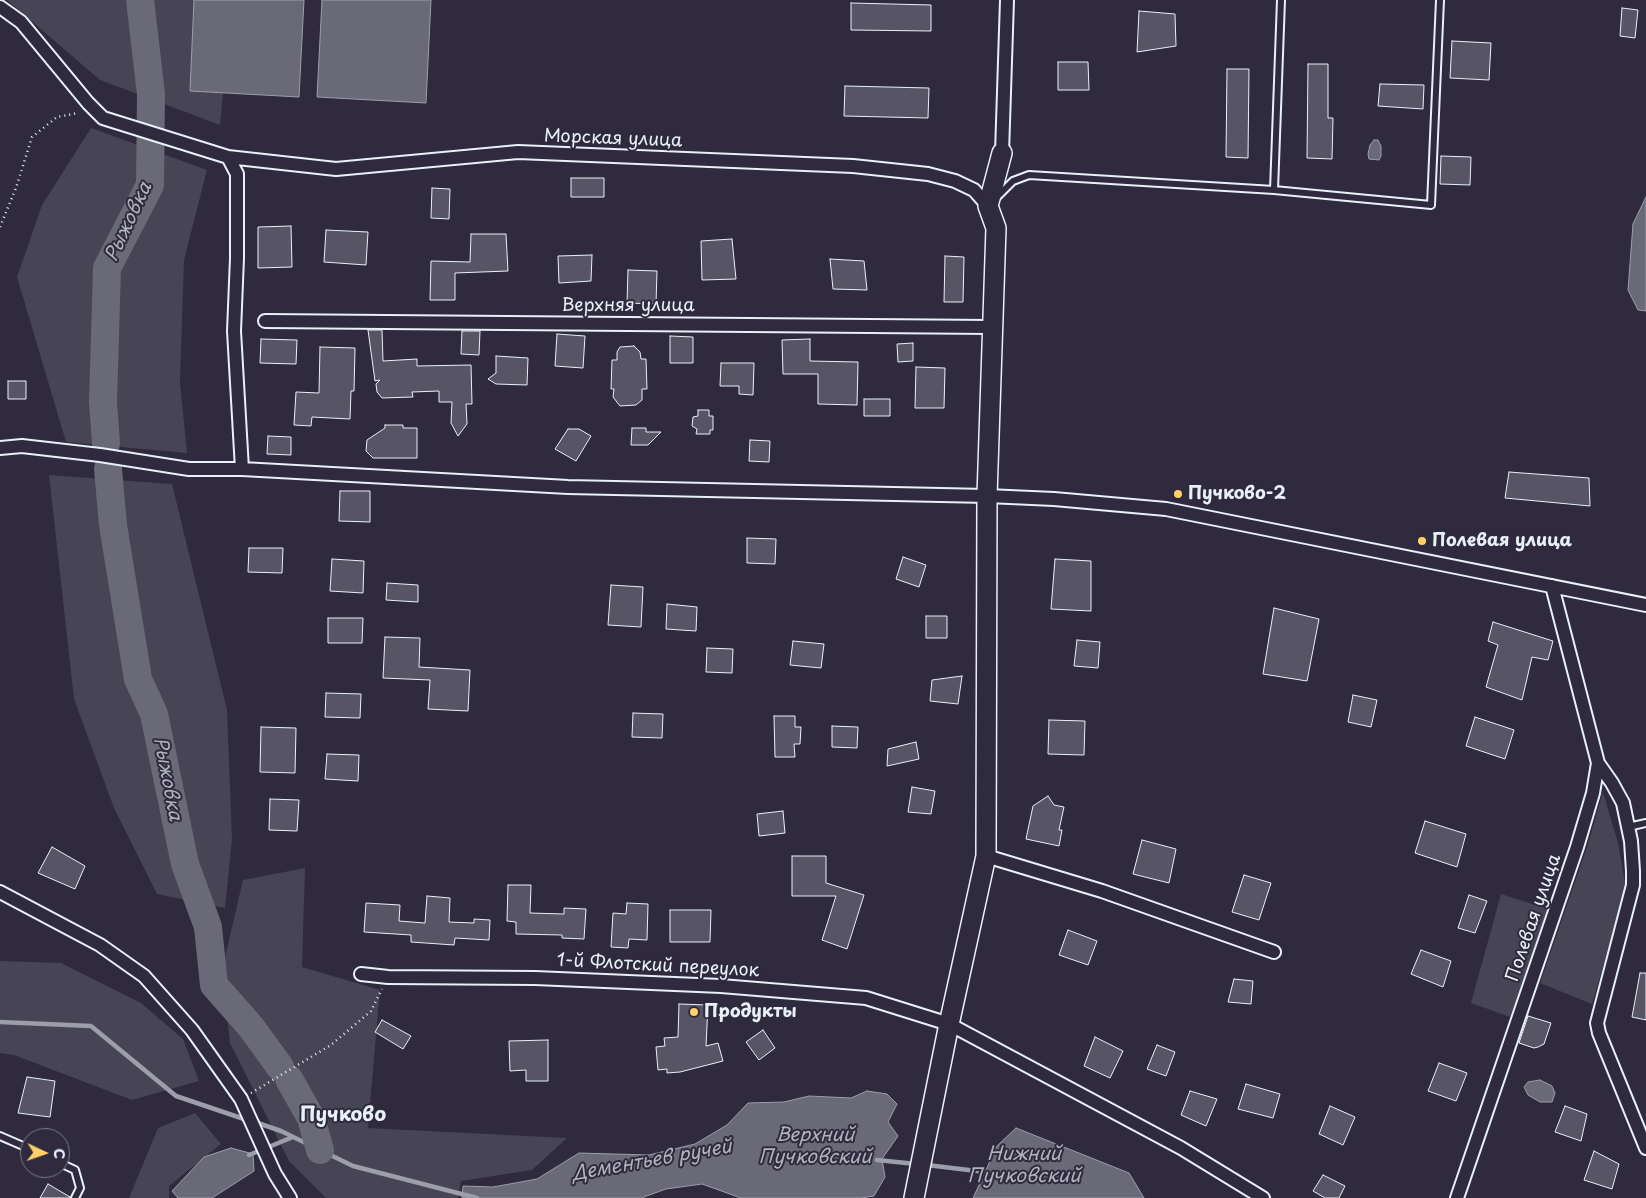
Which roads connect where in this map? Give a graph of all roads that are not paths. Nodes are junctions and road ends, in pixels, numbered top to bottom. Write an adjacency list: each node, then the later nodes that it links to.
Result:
1 (1007, 0): 5 (street)
2 (1281, 0): 7 (lane)
3 (1440, 0): 7 (lane)
4 (0, 7): 6 (street, Морская улица)
5 (1002, 153): 8 (street)
6 (228, 157): 8 (street, Морская улица); 12 (street)
7 (1274, 190): 8 (lane)
8 (988, 206): 10 (street)
9 (264, 321): 10 (street, Верхняя улица)
10 (991, 327): 13 (street)
11 (0, 448): 12 (street)
12 (242, 469): 13 (street)
13 (987, 496): 14 (street); 19 (street)
14 (1552, 586): 15 (street); 16 (street, Полевая улица)
15 (1646, 605)
16 (1598, 763): 18 (street); 32 (street, Полевая улица)
17 (1646, 822): 18 (lane)
18 (1628, 827): 26 (street)
19 (986, 856): 21 (street); 23 (street)
20 (0, 892): 29 (street)
21 (1274, 952)
22 (361, 974): 23 (street, 1-й Флотский переулок)
23 (949, 1024): 30 (street); 31 (street, 1-й Флотский переулок)
24 (0, 1136): 25 (lane)
25 (20, 1145)
26 (1646, 1148)
27 (70, 1168): 28 (lane)
28 (75, 1198)
29 (290, 1198)
30 (914, 1198)
31 (1263, 1198)
32 (1457, 1198)

